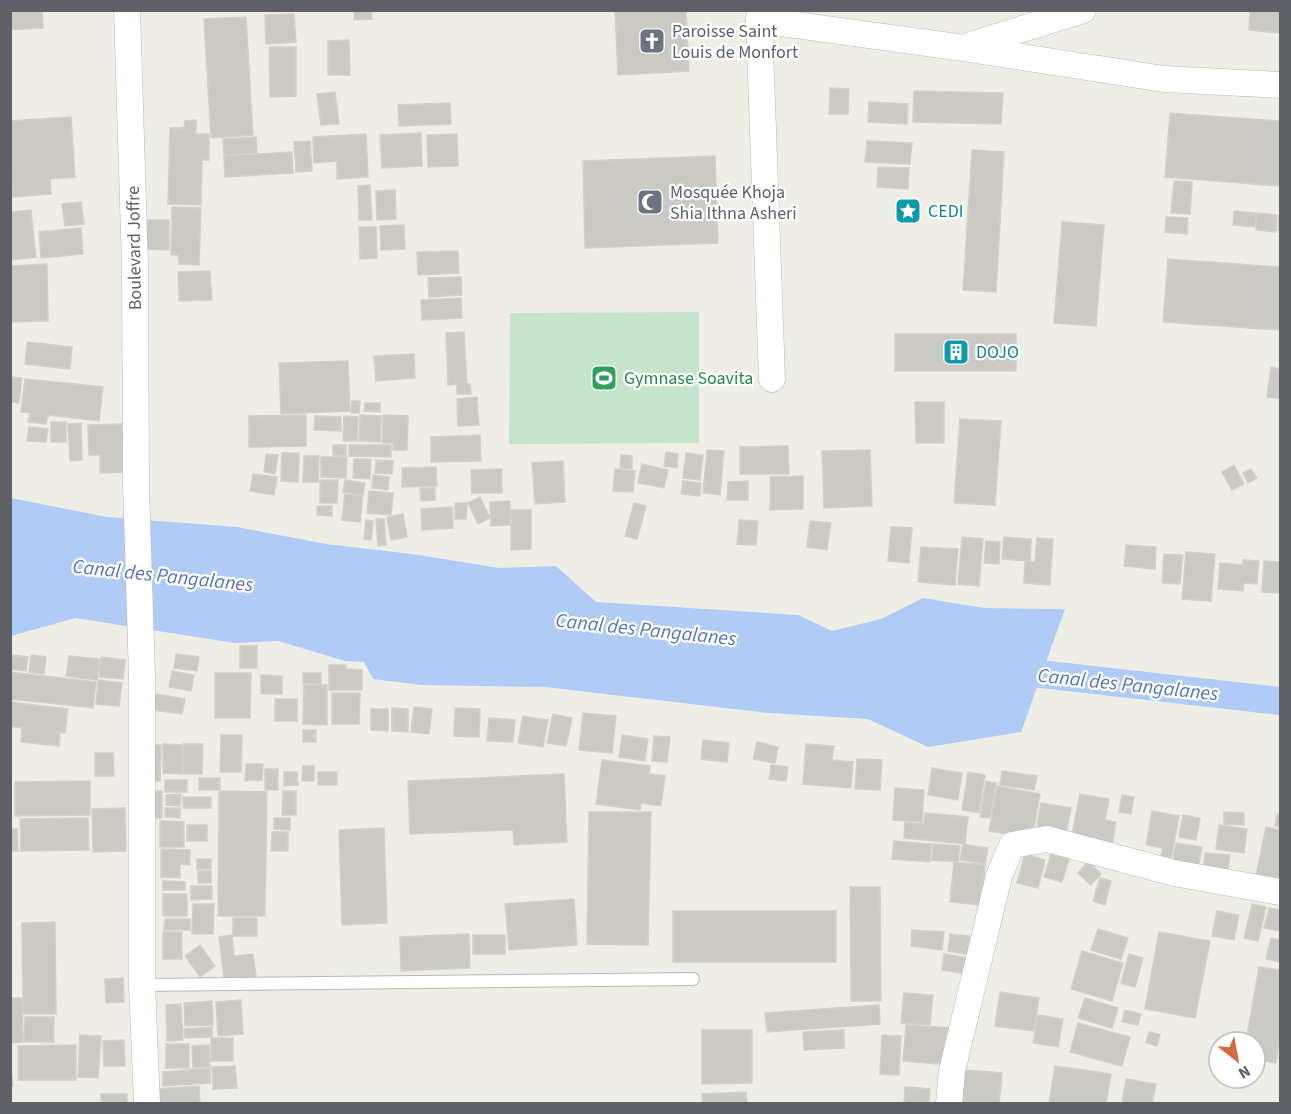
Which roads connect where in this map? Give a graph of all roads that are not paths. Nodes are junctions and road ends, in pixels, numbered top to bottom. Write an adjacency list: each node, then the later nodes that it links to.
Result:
1 (127, 10): 9 (street, Boulevard Joffre)
2 (1083, 10): 4 (street)
3 (760, 15): 4 (street); 6 (street)
4 (964, 48): 5 (street)
5 (1281, 85)
6 (772, 379)
7 (1281, 892): 11 (street)
8 (693, 979): 9 (lane)
9 (142, 986): 10 (street, Boulevard Joffre)
10 (147, 1104)
11 (949, 1104)

